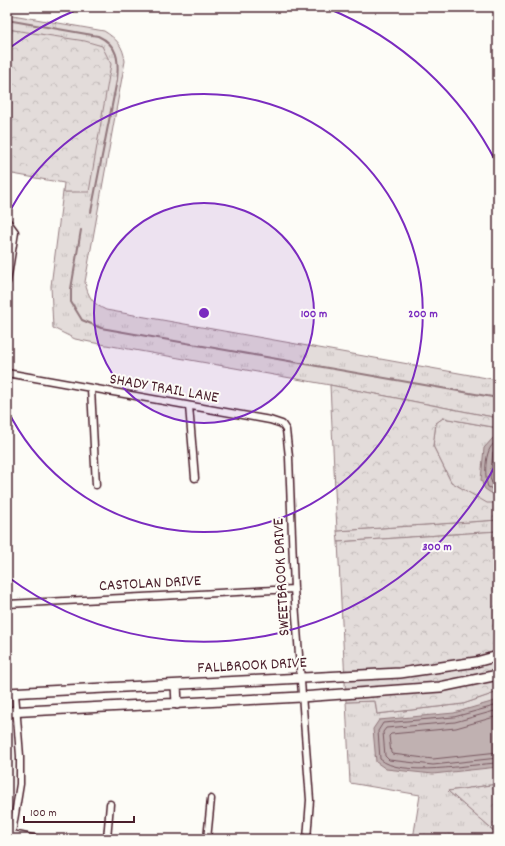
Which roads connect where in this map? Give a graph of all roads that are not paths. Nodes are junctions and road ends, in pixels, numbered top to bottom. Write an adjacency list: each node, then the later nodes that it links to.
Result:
1 (7, 221): 2 (street)
2 (7, 282)
3 (7, 373): 4 (street, SHADY TRAIL LANE)
4 (91, 389): 5 (street, SHADY TRAIL LANE); 8 (street)
5 (189, 406): 6 (street, SHADY TRAIL LANE); 7 (street)
6 (289, 458): 9 (street, SWEETBROOK DRIVE)
7 (195, 478)
8 (96, 485)
9 (294, 589): 10 (street, CASTOLAN DRIVE); 14 (street, SWEETBROOK DRIVE)
10 (7, 604)
11 (498, 656): 12 (main road, FALLBROOK DRIVE)
12 (476, 662): 14 (main road, FALLBROOK DRIVE); 15 (main road)
13 (498, 675): 15 (main road)
14 (300, 679): 16 (main road, FALLBROOK DRIVE); 18 (street, SWEETBROOK DRIVE)
15 (480, 680): 18 (main road)
16 (176, 685): 17 (main road, FALLBROOK DRIVE); 19 (main road)
17 (11, 693): 20 (street)
18 (301, 697): 19 (main road); 27 (street, SWEETBROOK DRIVE)
19 (177, 704): 20 (main road)
20 (12, 712): 23 (street)
21 (211, 799): 26 (street)
22 (110, 804): 25 (street)
23 (12, 837): 24 (street)
24 (37, 839)
25 (106, 839)
26 (207, 839)
27 (307, 839)

